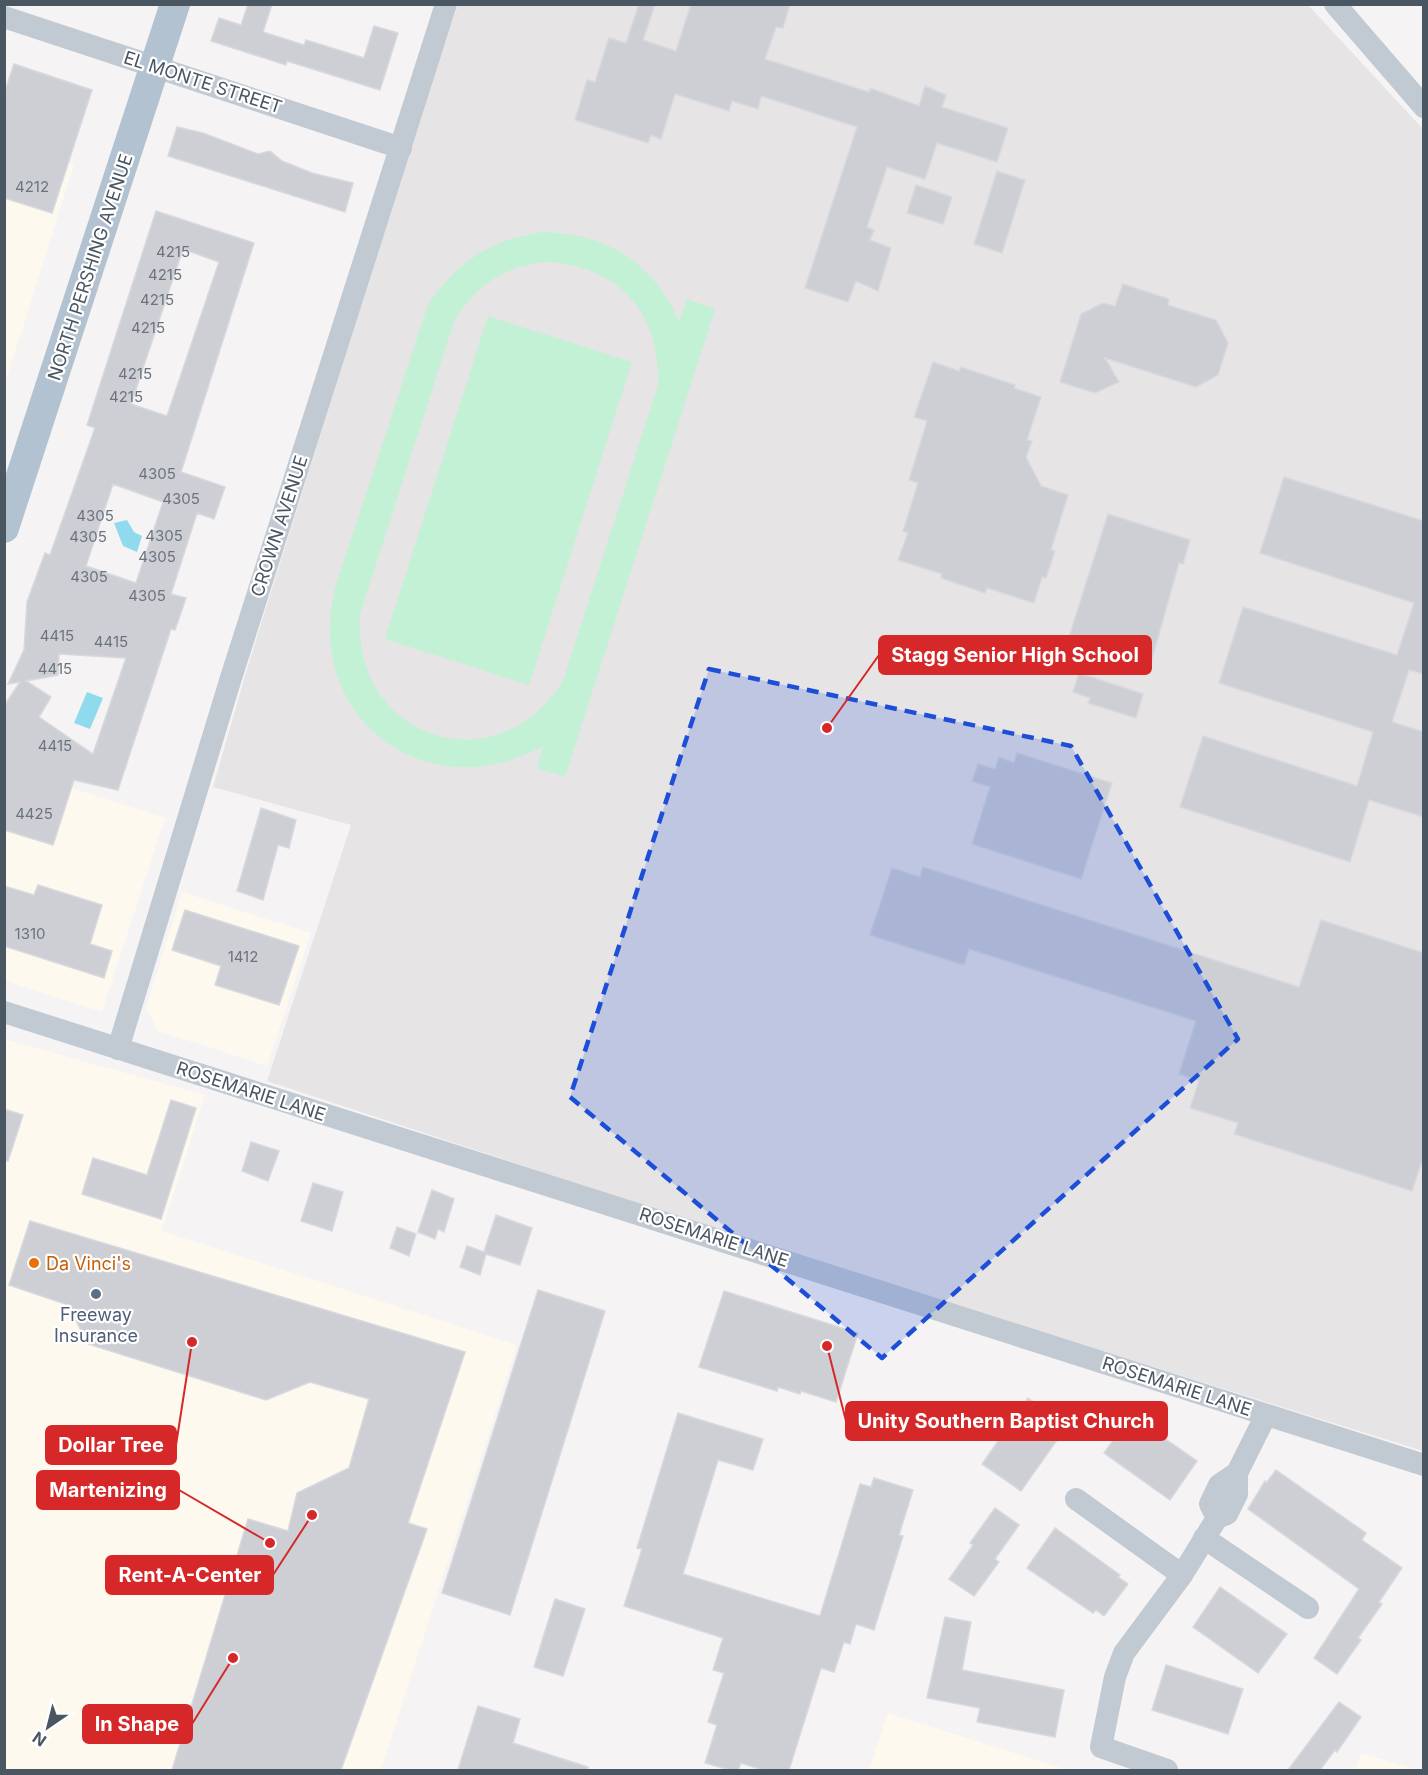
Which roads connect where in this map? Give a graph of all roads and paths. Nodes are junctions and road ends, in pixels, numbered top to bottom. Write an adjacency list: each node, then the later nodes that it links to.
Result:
1 (175, 4): 5 (main road, NORTH PERSHING AVENUE)
2 (446, 4): 7 (street, CROWN AVENUE)
3 (1335, 4): 6 (street)
4 (4, 17): 5 (street, EL MONTE STREET)
5 (156, 66): 7 (street, EL MONTE STREET); 8 (main road, NORTH PERSHING AVENUE)
6 (1424, 107)
7 (401, 148): 10 (street, CROWN AVENUE)
8 (4, 528)
9 (4, 1012): 10 (street, ROSEMARIE LANE)
10 (118, 1049): 11 (street, ROSEMARIE LANE)
11 (1266, 1415): 12 (street, ROSEMARIE LANE); 14 (street)
12 (1424, 1465)
13 (1076, 1499): 15 (street)
14 (1204, 1538): 15 (street); 16 (street)
15 (1182, 1575): 17 (street)
16 (1308, 1608)
17 (1167, 1770)

